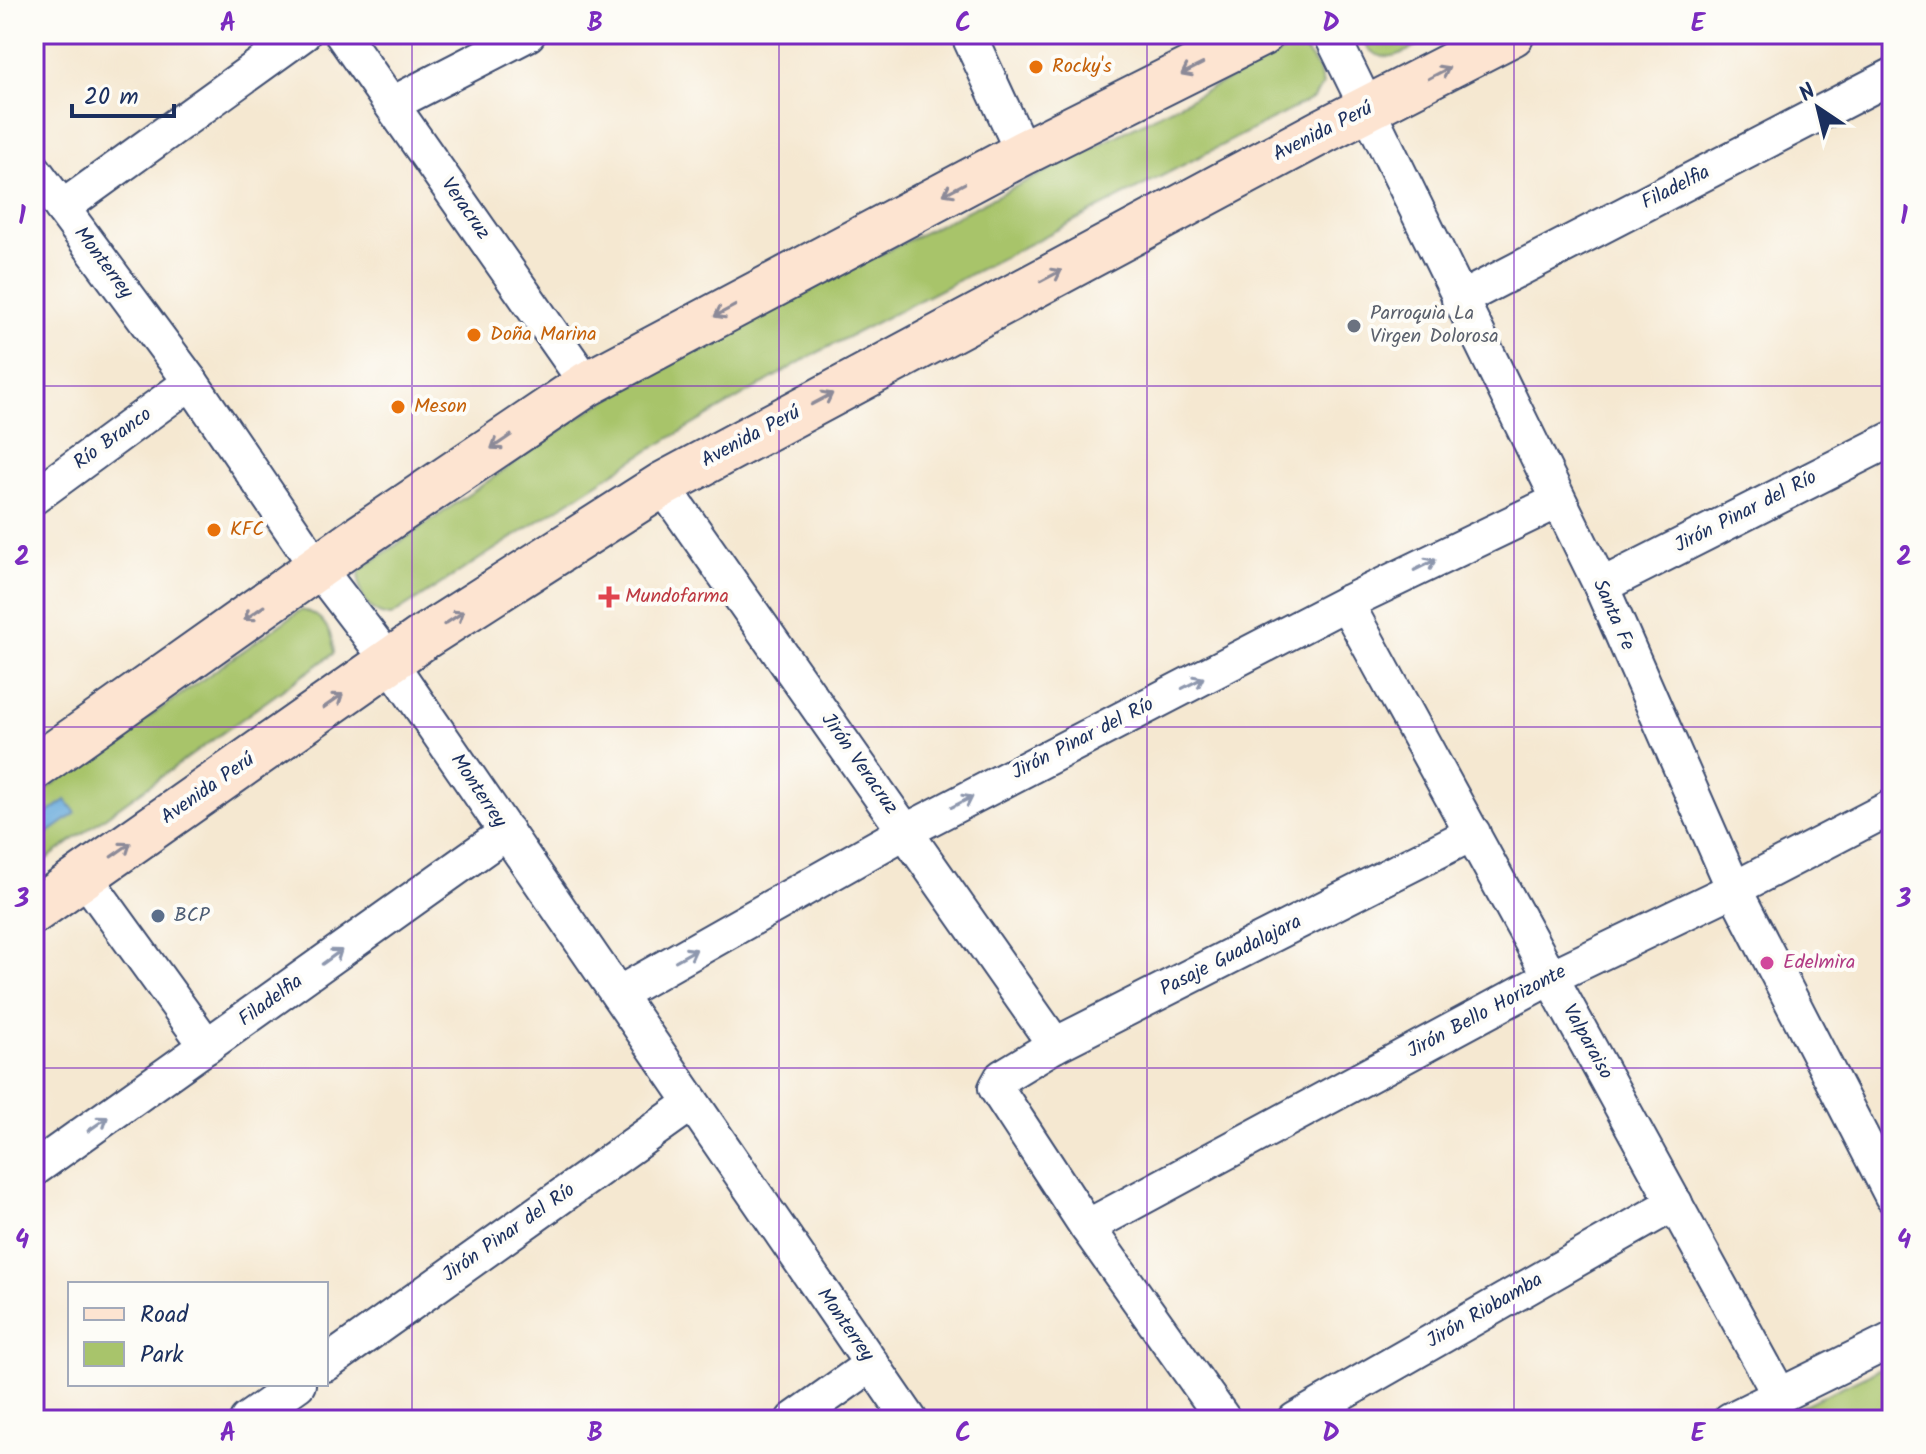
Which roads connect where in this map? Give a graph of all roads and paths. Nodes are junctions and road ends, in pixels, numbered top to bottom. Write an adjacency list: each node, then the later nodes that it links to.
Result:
1 (303, 34): 13 (street)
2 (342, 34): 9 (street, Veracruz)
3 (528, 34): 9 (street)
4 (968, 34): 11 (street)
5 (1261, 34): 11 (main road, one-way to 11)
6 (1331, 34): 10 (street, Santa Fe)
7 (1512, 34): 10 (main road, Avenida Perú, one-way to 7)
8 (1892, 76): 14 (street, Filadelfia)
9 (392, 104): 16 (street, Veracruz)
10 (1369, 108): 14 (street, Santa Fe); 18 (main road, Avenida Perú, one-way to 10)
11 (1023, 153): 16 (main road, one-way to 16)
12 (34, 170): 13 (street, Monterrey)
13 (62, 208): 15 (street, Monterrey)
14 (1459, 300): 20 (street, Santa Fe)
15 (191, 382): 19 (street, Río Branco); 21 (street, Monterrey)
16 (587, 384): 21 (main road, one-way to 21)
17 (1892, 439): 22 (street, Jirón Pinar del Río)
18 (662, 485): 24 (main road, Avenida Perú, one-way to 18); 27 (street, Jirón Veracruz)
19 (34, 497)
20 (1558, 501): 22 (street, Santa Fe); 23 (street, Jirón Pinar del Río, one-way to 20)
21 (317, 567): 24 (street, Monterrey); 25 (main road, one-way to 25)
22 (1601, 586): 31 (street, Santa Fe)
23 (1346, 603): 27 (street, Jirón Pinar del Río, one-way to 23); 29 (street, Valparaiso)
24 (389, 661): 28 (street, Monterrey); 30 (main road, Avenida Perú, one-way to 24)
25 (34, 768)
26 (1892, 807): 31 (street, Jirón Bello Horizonte)
27 (906, 831): 34 (street, Jirón Pinar del Río, one-way to 27); 35 (street, Jirón Veracruz)
28 (507, 832): 34 (street, Monterrey); 36 (street, Filadelfia, one-way to 28)
29 (1473, 833): 33 (street, Valparaiso); 35 (street, Pasaje Guadalajara)
30 (84, 876): 32 (main road, Avenida Perú); 36 (street)
31 (1734, 889): 33 (street, Jirón Bello Horizonte); 38 (street, Santa Fe)
32 (34, 911)
33 (1551, 977): 41 (street, Valparaiso); 42 (street, Jirón Bello Horizonte)
34 (618, 994): 37 (street, Monterrey)
35 (1055, 1045): 42 (street, Pasaje Guadalajara)
36 (207, 1046): 39 (street, Filadelfia, one-way to 36)
37 (692, 1103): 44 (street, Jirón Pinar del Río); 45 (street, Monterrey)
38 (1882, 1155): 40 (street, Santa Fe)
39 (34, 1169)
40 (1892, 1196)
41 (1675, 1203): 47 (street, Valparaiso); 52 (street, Jirón Riobamba)
42 (1087, 1227): 51 (street)
43 (1892, 1340): 47 (street)
44 (328, 1363)
45 (872, 1364): 49 (street); 50 (street, Monterrey)
46 (295, 1386): 48 (street)
47 (1780, 1396): 53 (street)
48 (247, 1420)
49 (793, 1420)
50 (910, 1420)
51 (1224, 1420)
52 (1295, 1420)
53 (1730, 1420)

